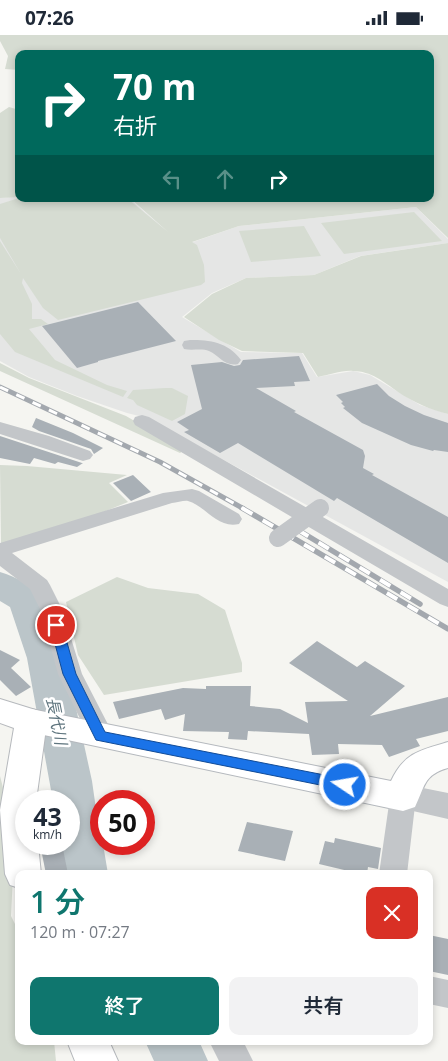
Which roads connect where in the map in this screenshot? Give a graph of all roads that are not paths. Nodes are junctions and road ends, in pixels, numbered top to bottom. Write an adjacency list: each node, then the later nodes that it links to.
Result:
1 (190, 345): 2 (street)
2 (232, 360)
3 (142, 421): 11 (street)
4 (0, 428): 5 (street)
5 (83, 455)
6 (321, 507): 8 (street, bridge)
7 (232, 519): 9 (street)
8 (278, 538)
9 (0, 550)
10 (0, 555): 13 (street)
11 (448, 599)
12 (25, 719): 13 (main road); 17 (main road)
13 (95, 735): 15 (main road)
14 (448, 755): 15 (main road)
15 (404, 797): 16 (street); 18 (street)
16 (448, 806)
17 (23, 870)
18 (394, 870)
19 (433, 991): 20 (street)
20 (448, 994)
21 (89, 1045): 23 (main road)
22 (227, 1045): 24 (street)
23 (97, 1061)
24 (237, 1061)

